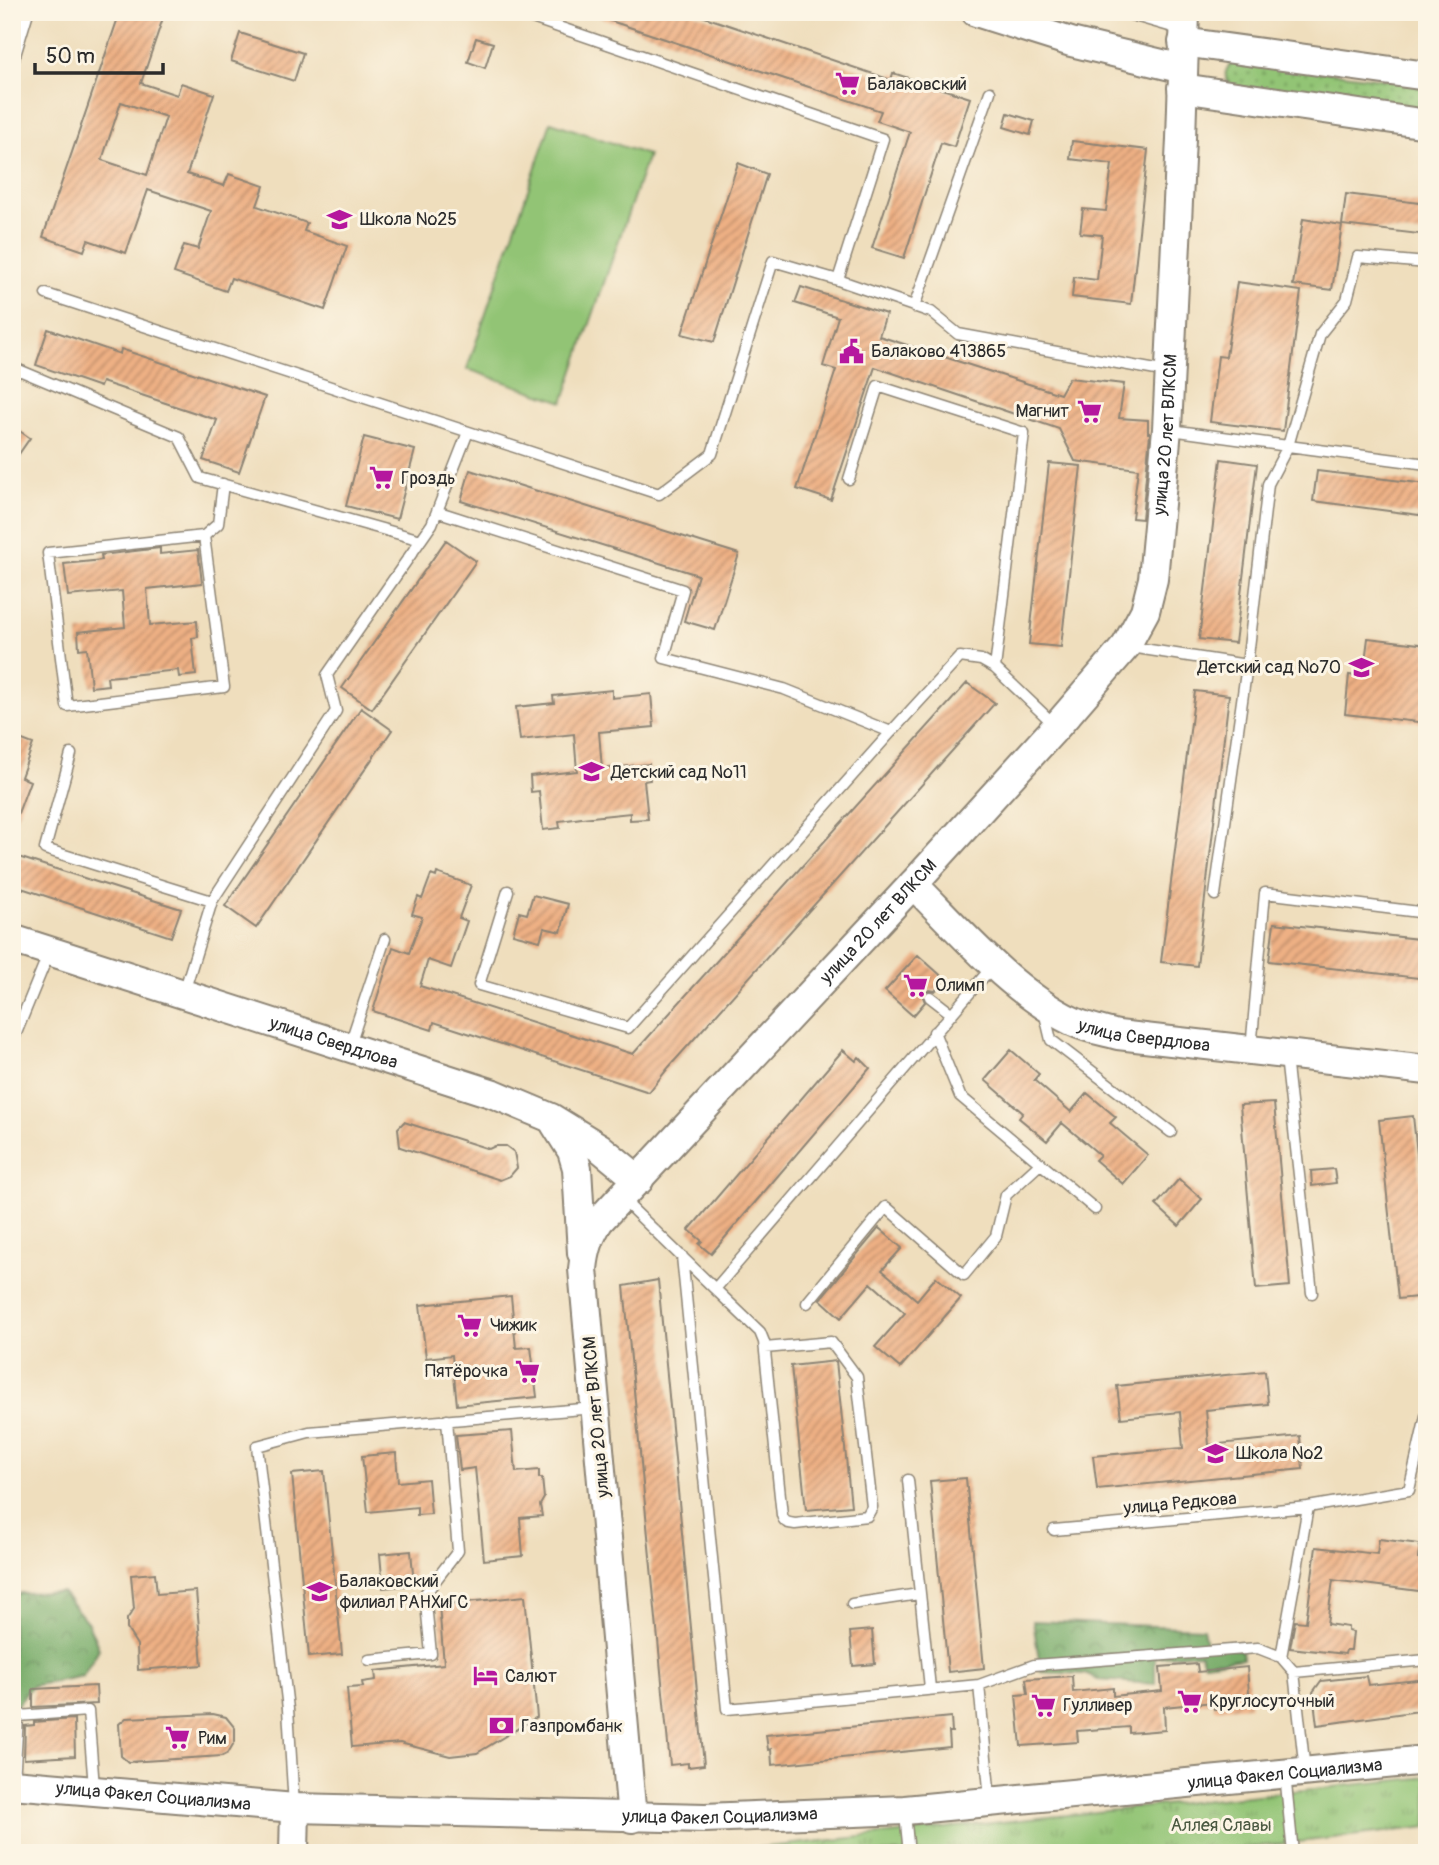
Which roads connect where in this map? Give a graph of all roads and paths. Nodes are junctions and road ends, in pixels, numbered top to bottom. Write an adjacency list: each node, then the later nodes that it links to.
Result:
1 (28, 12): 5 (lane)
2 (515, 12): 12 (lane)
3 (976, 12): 6 (street)
4 (1121, 12): 6 (lane)
5 (16, 39): 7 (lane)
6 (1183, 48): 8 (street); 10 (street); 15 (street, улица 20 лет ВЛКСМ)
7 (12, 65)
8 (1427, 76)
9 (990, 92): 14 (lane)
10 (1427, 124)
11 (1427, 263): 19 (lane)
12 (838, 280): 14 (lane); 18 (lane)
13 (46, 294): 18 (lane)
14 (914, 306): 15 (lane)
15 (1169, 373): 17 (street, улица 20 лет ВЛКСМ)
16 (12, 377): 22 (lane)
17 (1167, 429): 19 (lane); 26 (street, улица 20 лет ВЛКСМ)
18 (468, 432): 23 (lane)
19 (1288, 446): 20 (lane); 27 (lane)
20 (1427, 464)
21 (849, 479): 28 (lane)
22 (223, 485): 24 (lane); 25 (lane)
23 (439, 512): 25 (lane); 30 (lane)
24 (204, 536): 24 (lane)
25 (421, 540): 35 (lane)
26 (1126, 646): 27 (lane); 29 (street, улица 20 лет ВЛКСМ)
27 (1247, 665): 34 (lane)
28 (995, 668): 29 (lane); 30 (lane)
29 (1057, 726): 32 (street, улица 20 лет ВЛКСМ)
30 (891, 732): 33 (lane)
31 (71, 754): 35 (lane)
32 (913, 884): 40 (street, улица Свердлова); 54 (street, улица 20 лет ВЛКСМ)
33 (508, 891)
34 (1215, 895)
35 (212, 901): 41 (lane)
36 (1427, 913): 48 (lane)
37 (12, 939): 39 (street, улица Свердлова)
38 (385, 939): 47 (lane)
39 (50, 951): 41 (street, улица Свердлова); 46 (lane)
40 (994, 965): 43 (street, улица Свердлова); 44 (lane)
41 (184, 993): 47 (street, улица Свердлова)
42 (930, 997): 44 (lane)
43 (1042, 1003): 48 (street, улица Свердлова); 52 (lane)
44 (952, 1014): 45 (lane)
45 (934, 1032): 53 (lane); 58 (lane)
46 (12, 1043)
47 (348, 1048): 51 (street, улица Свердлова)
48 (1251, 1049): 49 (street, улица Свердлова)
49 (1286, 1054): 50 (street, улица Свердлова); 59 (lane)
50 (1427, 1070)
51 (551, 1118): 54 (street, улица Свердлова); 57 (street)
52 (1171, 1132)
53 (1041, 1163): 55 (lane); 60 (lane)
54 (630, 1189): 56 (lane); 57 (street, улица 20 лет ВЛКСМ)
55 (1095, 1209)
56 (682, 1256): 58 (lane); 75 (lane)
57 (583, 1269): 62 (street, улица 20 лет ВЛКСМ)
58 (715, 1289): 61 (lane)
59 (1312, 1293)
60 (807, 1303)
61 (765, 1348): 61 (lane)
62 (595, 1408): 64 (lane); 83 (street, улица 20 лет ВЛКСМ)
63 (1427, 1412): 66 (lane, улица Редкова)
64 (447, 1420): 71 (lane); 81 (lane)
65 (908, 1480): 68 (lane)
66 (1308, 1507): 67 (lane, улица Редкова); 70 (lane)
67 (1054, 1530)
68 (919, 1594): 69 (lane); 75 (lane)
69 (852, 1604)
70 (1281, 1657): 73 (lane); 74 (lane)
71 (369, 1660)
72 (1427, 1660): 73 (lane)
73 (1294, 1672): 77 (lane)
74 (979, 1685): 75 (lane); 80 (lane)
75 (930, 1688)
76 (1427, 1760): 77 (street, улица Факел Социализма)
77 (1295, 1773): 80 (street, улица Факел Социализма); 86 (lane)
78 (13, 1784): 79 (street, улица Факел Социализма); 79 (lane)
79 (94, 1791): 81 (street, улица Факел Социализма)
80 (990, 1802): 82 (street, улица Факел Социализма)
81 (295, 1808): 83 (street, улица Факел Социализма); 84 (street)
82 (905, 1810): 83 (street, улица Факел Социализма); 85 (lane)
83 (632, 1818)
84 (294, 1853)
85 (909, 1853)
86 (1293, 1853)

